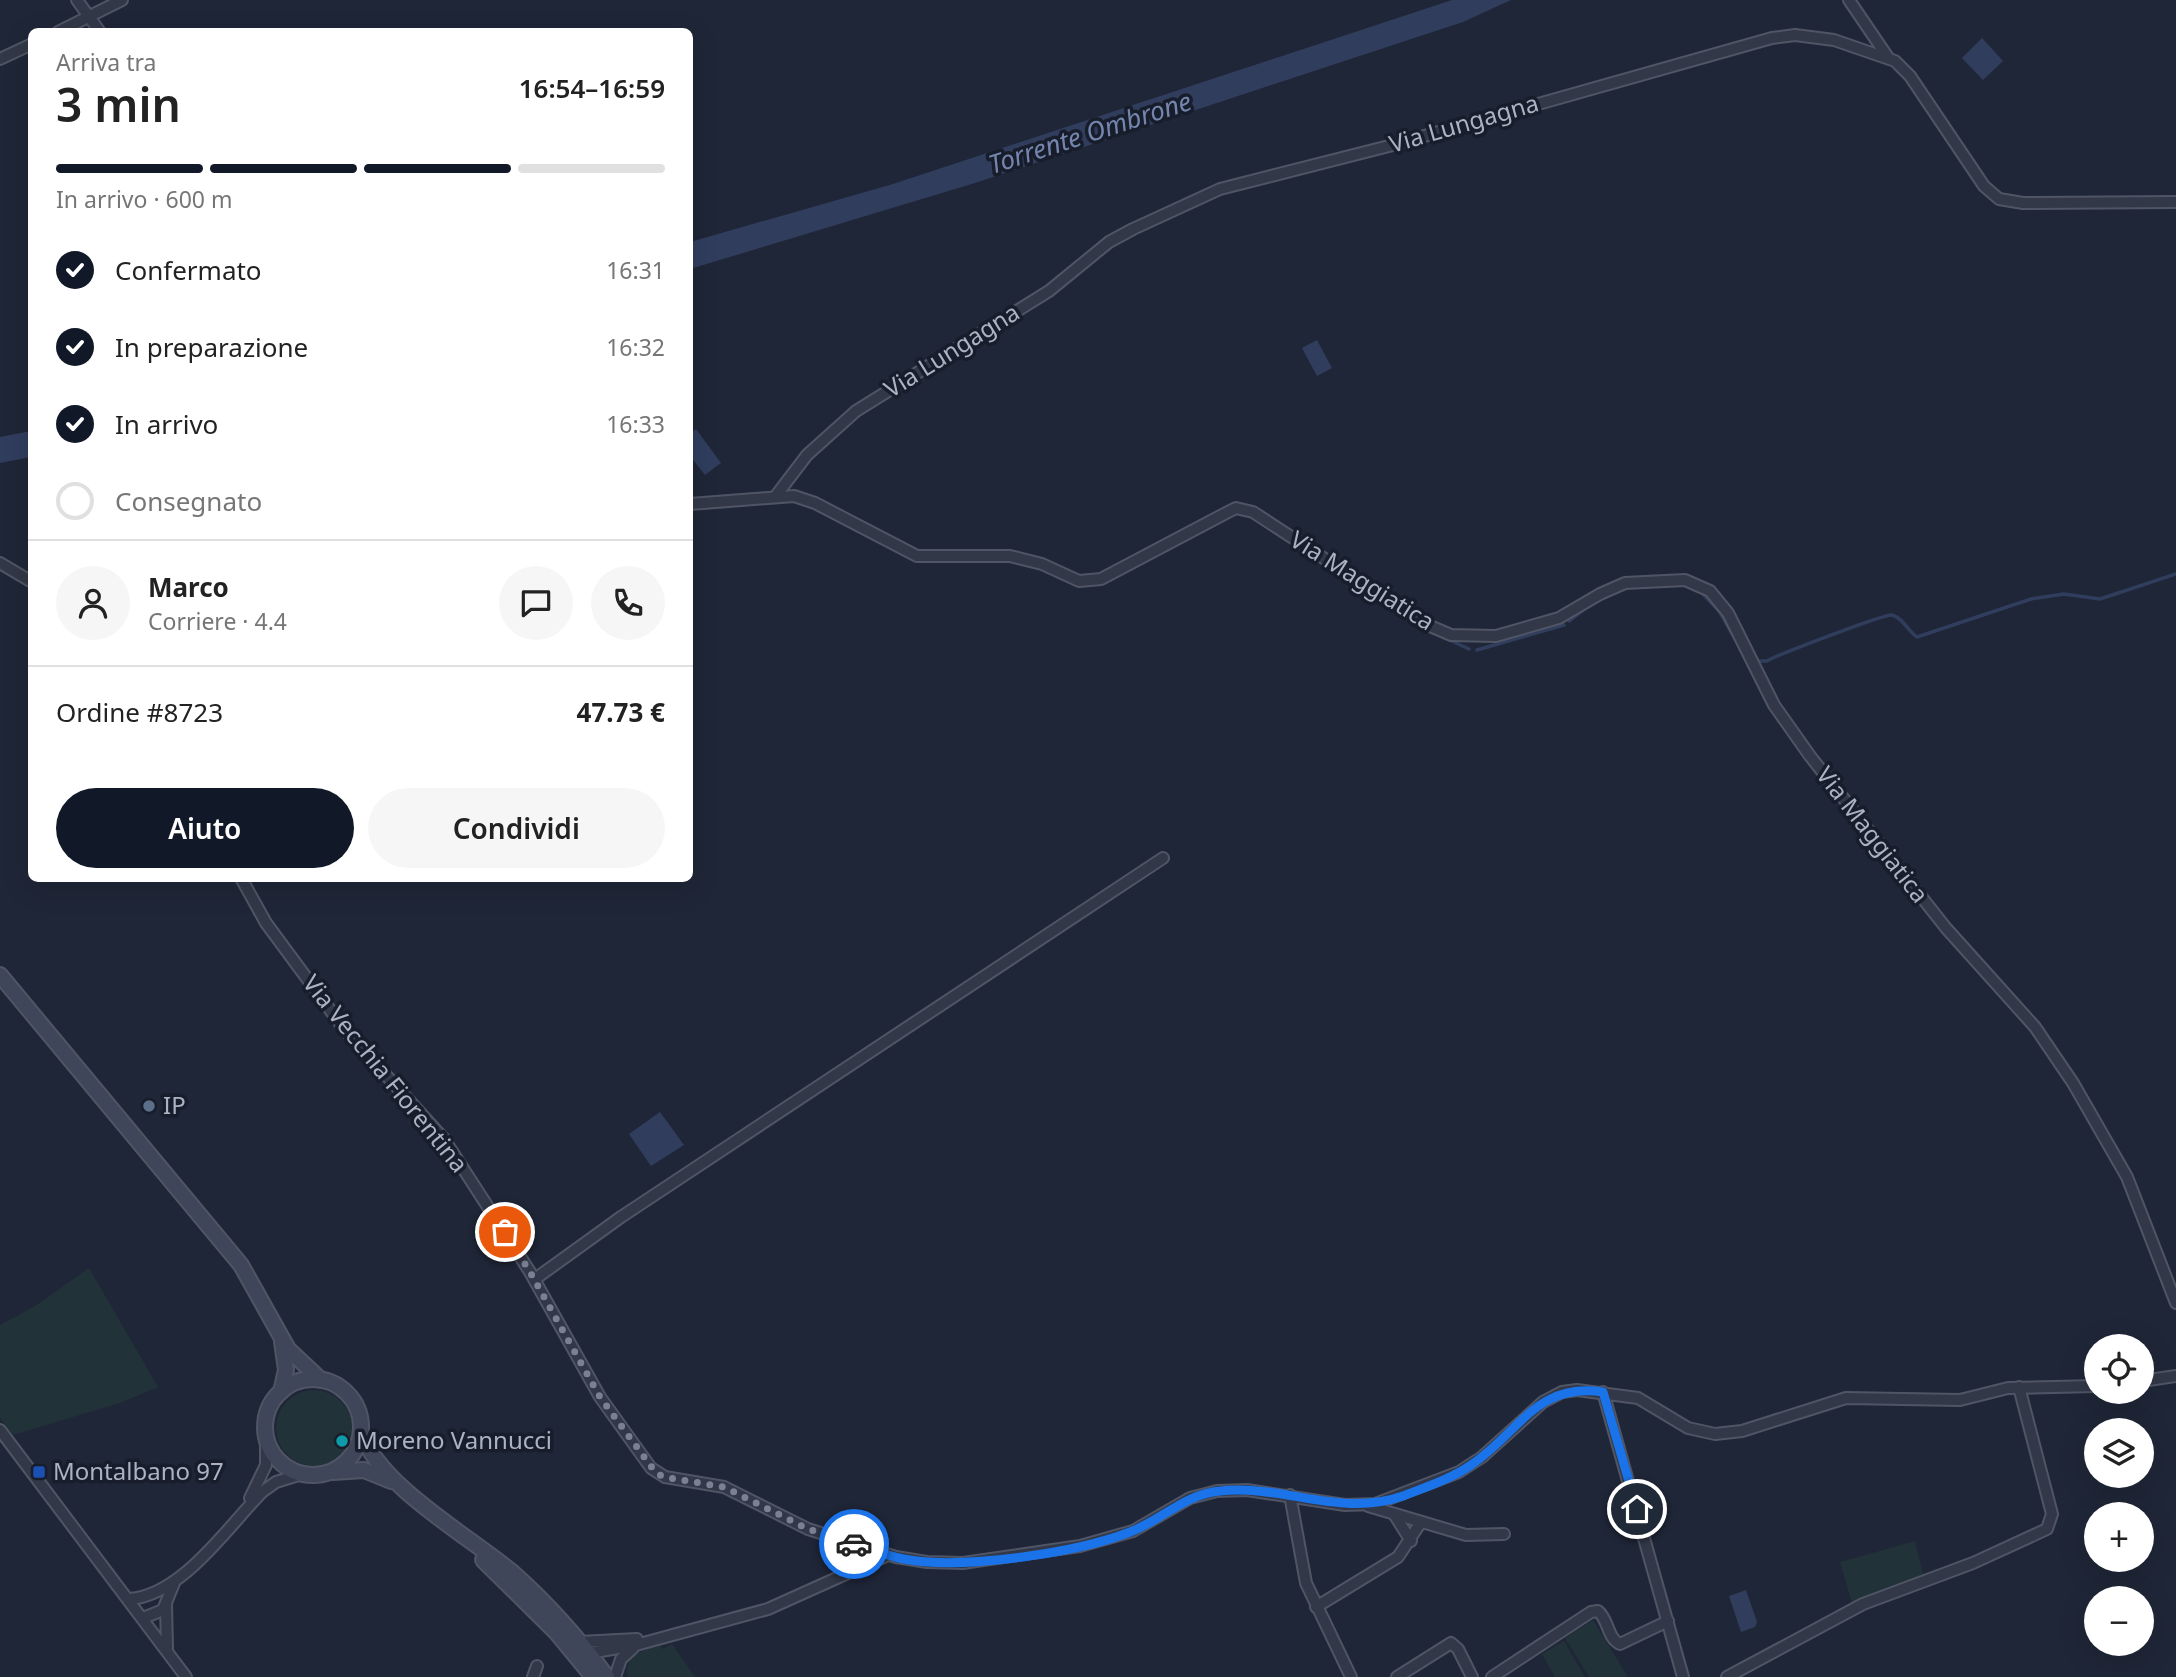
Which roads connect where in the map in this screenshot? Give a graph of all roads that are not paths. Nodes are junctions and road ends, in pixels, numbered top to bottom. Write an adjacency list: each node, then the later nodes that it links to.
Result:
1 (77, 0): 4 (street)
2 (122, 0): 4 (street)
3 (1849, 0): 8 (street)
4 (89, 17): 5 (street); 6 (street)
5 (66, 28)
6 (97, 28)
7 (28, 46): 9 (street)
8 (1887, 56): 10 (street, Via Lungagna); 11 (street, Via Lungagna)
9 (0, 59)
10 (2176, 202)
11 (775, 497): 12 (street, Via Maggiatica); 19 (street, Via Maggiatica)
12 (693, 504)
13 (0, 563): 14 (street)
14 (28, 580)
15 (1163, 858): 18 (street)
16 (243, 882): 18 (street, Via Vecchia Fiorentina)
17 (0, 975): 20 (main road)
18 (535, 1279): 41 (street, Via Vecchia Fiorentina)
19 (2176, 1303)
20 (281, 1337): 23 (main road); 26 (main road)
21 (2176, 1376): 22 (street)
22 (2154, 1379)
23 (321, 1380): 26 (main road); 29 (main road)
24 (2084, 1386): 25 (street, Via Vecchia Fiorentina)
25 (2018, 1387): 27 (street, Via Vecchia Fiorentina); 63 (street)
26 (281, 1392): 30 (main road)
27 (1603, 1392): 35 (street, Via Vecchia Fiorentina); 48 (street)
28 (0, 1430): 44 (street)
29 (361, 1432): 31 (main road); 33 (main road)
30 (266, 1434): 32 (main road); 37 (street)
31 (330, 1473): 32 (main road); 33 (main road)
32 (302, 1474): 37 (street)
33 (405, 1488): 50 (main road)
34 (1290, 1495): 35 (street, Via Vecchia Fiorentina); 41 (street, Via Vecchia Fiorentina); 46 (street)
35 (1365, 1505): 36 (street)
36 (1394, 1514): 38 (street); 40 (street)
37 (239, 1515): 42 (street)
38 (1421, 1522): 39 (street); 40 (street)
39 (1504, 1534)
40 (1410, 1541): 46 (street)
41 (888, 1555): 49 (street)
42 (175, 1581): 43 (street); 45 (street)
43 (157, 1593): 44 (street); 47 (street)
44 (128, 1599): 47 (street)
45 (166, 1605): 47 (street); 52 (street)
46 (1315, 1607): 58 (street)
47 (143, 1618): 52 (street)
48 (1668, 1621): 61 (street); 62 (street)
49 (672, 1636): 50 (street); 51 (street)
50 (575, 1645): 53 (main road); 55 (main road)
51 (636, 1645): 53 (street); 57 (street)
52 (167, 1651): 54 (street)
53 (590, 1655): 56 (main road)
54 (186, 1677)
55 (593, 1677)
56 (607, 1677)
57 (615, 1677)
58 (1351, 1677)
59 (1397, 1677): 60 (street)
60 (1472, 1677)
61 (1492, 1677)
62 (1683, 1677)
63 (1727, 1677)

